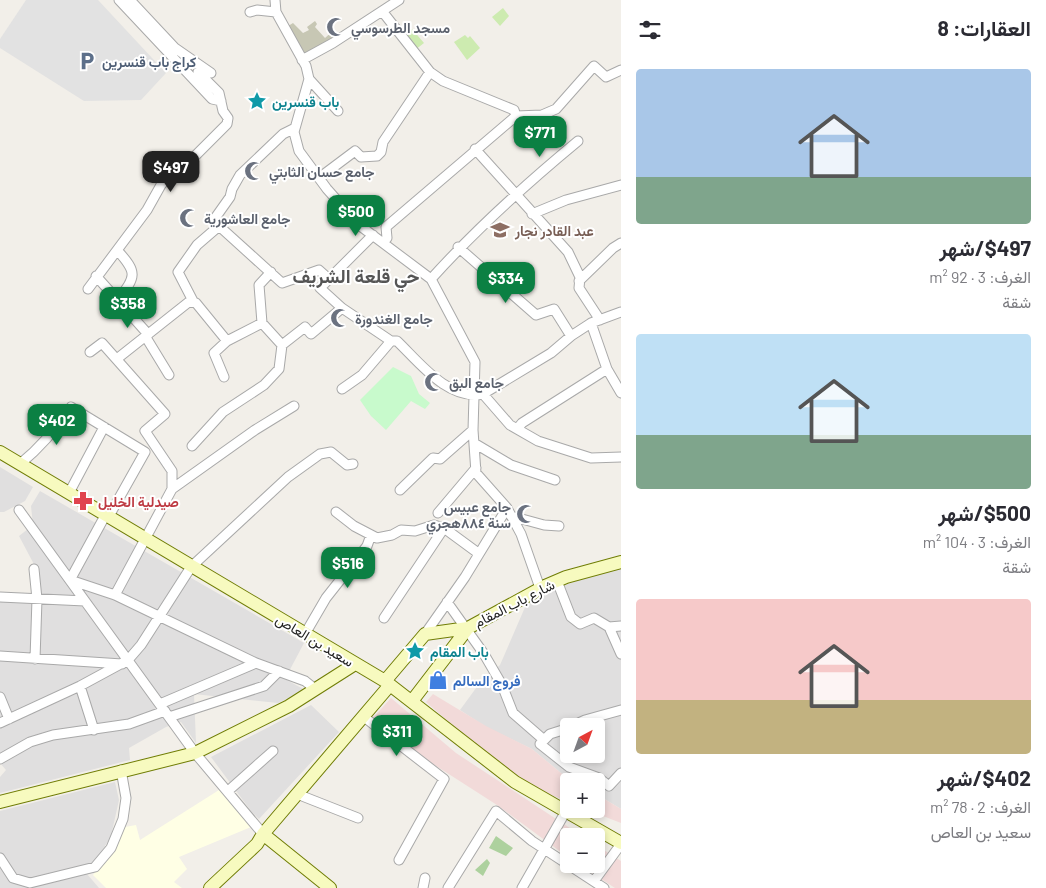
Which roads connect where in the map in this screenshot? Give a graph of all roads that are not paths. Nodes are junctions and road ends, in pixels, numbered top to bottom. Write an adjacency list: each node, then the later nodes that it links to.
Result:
1 (119, 0): 12 (street)
2 (130, 0): 12 (street)
3 (274, 0): 7 (street)
4 (399, 0): 5 (street)
5 (382, 11): 8 (street); 10 (street)
6 (250, 12): 7 (street)
7 (276, 12): 8 (street)
8 (302, 60): 11 (street)
9 (621, 70): 14 (street)
10 (430, 72): 14 (street); 18 (street)
11 (309, 79): 13 (street); 15 (street)
12 (221, 101): 27 (street)
13 (338, 112)
14 (516, 116): 17 (street)
15 (295, 128): 18 (street); 22 (street)
16 (578, 141): 20 (street)
17 (475, 149): 20 (street); 24 (street)
18 (319, 178): 23 (street)
19 (621, 185): 21 (street)
20 (516, 192): 21 (street); 26 (street)
21 (532, 214): 32 (street)
22 (219, 226): 28 (street); 35 (street)
23 (373, 235): 24 (street); 31 (street)
24 (384, 242): 30 (street)
25 (621, 243): 32 (street)
26 (458, 247): 30 (street); 41 (street)
27 (117, 250): 29 (street); 34 (street)
28 (272, 272): 31 (street); 38 (street)
29 (96, 276): 33 (street); 34 (street)
30 (431, 278): 52 (street)
31 (329, 279): 36 (street)
32 (579, 281): 39 (street)
33 (88, 289)
34 (118, 300): 40 (street)
35 (193, 301): 40 (street); 42 (street)
36 (342, 308): 43 (street); 44 (street)
37 (621, 312): 39 (street)
38 (262, 322): 42 (street); 44 (street)
39 (596, 322): 41 (street); 47 (street)
40 (147, 334): 46 (street); 48 (street)
41 (571, 336): 52 (street)
42 (227, 341): 49 (street)
43 (391, 341): 50 (street); 52 (street)
44 (282, 345): 58 (street)
45 (90, 352): 46 (street)
46 (118, 358): 65 (street)
47 (607, 369): 51 (street); 55 (street)
48 (169, 375)
49 (224, 376)
50 (342, 390)
51 (621, 393)
52 (479, 395): 55 (street); 56 (street)
53 (294, 406): 65 (street)
54 (104, 427): 61 (street); 67 (street); 72 (street)
55 (517, 429): 60 (street)
56 (473, 430): 57 (street); 66 (street)
57 (474, 443): 63 (street); 64 (street)
58 (192, 446)
59 (0, 452): 61 (main road, سعيد بن العاص)
60 (621, 457)
61 (20, 464): 67 (main road, سعيد بن العاص)
62 (353, 464): 79 (street)
63 (476, 468): 70 (street); 71 (street)
64 (555, 480)
65 (172, 489): 76 (street)
66 (400, 490)
67 (69, 493): 72 (main road, سعيد بن العاص)
68 (19, 510): 81 (street)
69 (336, 512): 75 (street)
70 (509, 512): 73 (street); 77 (street); 83 (street)
71 (438, 513)
72 (108, 515): 76 (main road, سعيد بن العاص); 81 (street)
73 (558, 526)
74 (444, 528): 75 (street); 77 (street); 90 (street)
75 (371, 535): 94 (street)
76 (146, 539): 79 (main road, سعيد بن العاص); 84 (street)
77 (478, 552): 88 (street)
78 (621, 562): 82 (main road, شارع باب المقام)
79 (191, 567): 89 (street); 94 (main road, سعيد بن العاص)
80 (34, 570): 86 (street)
81 (70, 580): 84 (street); 87 (street)
82 (556, 581): 83 (main road, شارع باب المقام); 92 (street)
83 (540, 588): 93 (main road, شارع باب المقام)
84 (115, 595): 89 (street)
85 (0, 597): 86 (street)
86 (37, 599): 87 (street); 98 (street)
87 (85, 601): 99 (street)
88 (447, 602): 93 (street); 95 (street)
89 (160, 617): 99 (street); 100 (street)
90 (384, 618)
91 (621, 626): 92 (street)
92 (609, 627): 96 (street)
93 (468, 628): 95 (main road); 107 (main road, شارع باب المقام); 115 (street)
94 (305, 634): 101 (main road, سعيد بن العاص)
95 (425, 634): 103 (main road)
96 (621, 654)
97 (0, 656): 98 (street)
98 (35, 659): 99 (street)
99 (125, 662): 104 (street); 109 (street)
100 (256, 663): 102 (street); 109 (street)
101 (355, 664): 103 (main road, سعيد بن العاص); 105 (main road)
102 (279, 671): 105 (street); 109 (street)
103 (388, 683): 107 (main road, سعيد بن العاص); 110 (main road)
104 (80, 686): 112 (street); 113 (street)
105 (315, 689): 117 (main road)
106 (0, 697): 112 (street)
107 (412, 702): 124 (main road, سعيد بن العاص)
108 (621, 710): 111 (street)
109 (164, 711): 113 (street); 117 (street)
110 (364, 717): 122 (main road); 132 (street)
111 (592, 718)
112 (4, 721)
113 (94, 730): 118 (street)
114 (560, 731): 115 (street)
115 (544, 740): 120 (street)
116 (273, 750): 121 (street)
117 (195, 753): 119 (main road); 121 (street)
118 (0, 759)
119 (121, 770): 123 (main road); 131 (street)
120 (621, 773)
121 (228, 791): 128 (street)
122 (297, 794): 125 (street); 128 (main road)
123 (0, 802)
124 (560, 808)
125 (358, 818)
126 (562, 818): 130 (street)
127 (578, 818): 129 (main road, سعيد بن العاص)
128 (262, 834): 135 (main road); 136 (main road)
129 (621, 844): 134 (street)
130 (544, 849): 134 (street); 138 (street); 139 (street)
131 (0, 858)
132 (399, 860)
133 (425, 878): 137 (street)
134 (594, 881): 140 (street)
135 (210, 888)
136 (330, 888)
137 (423, 888)
138 (448, 888)
139 (522, 888)
140 (604, 888)

